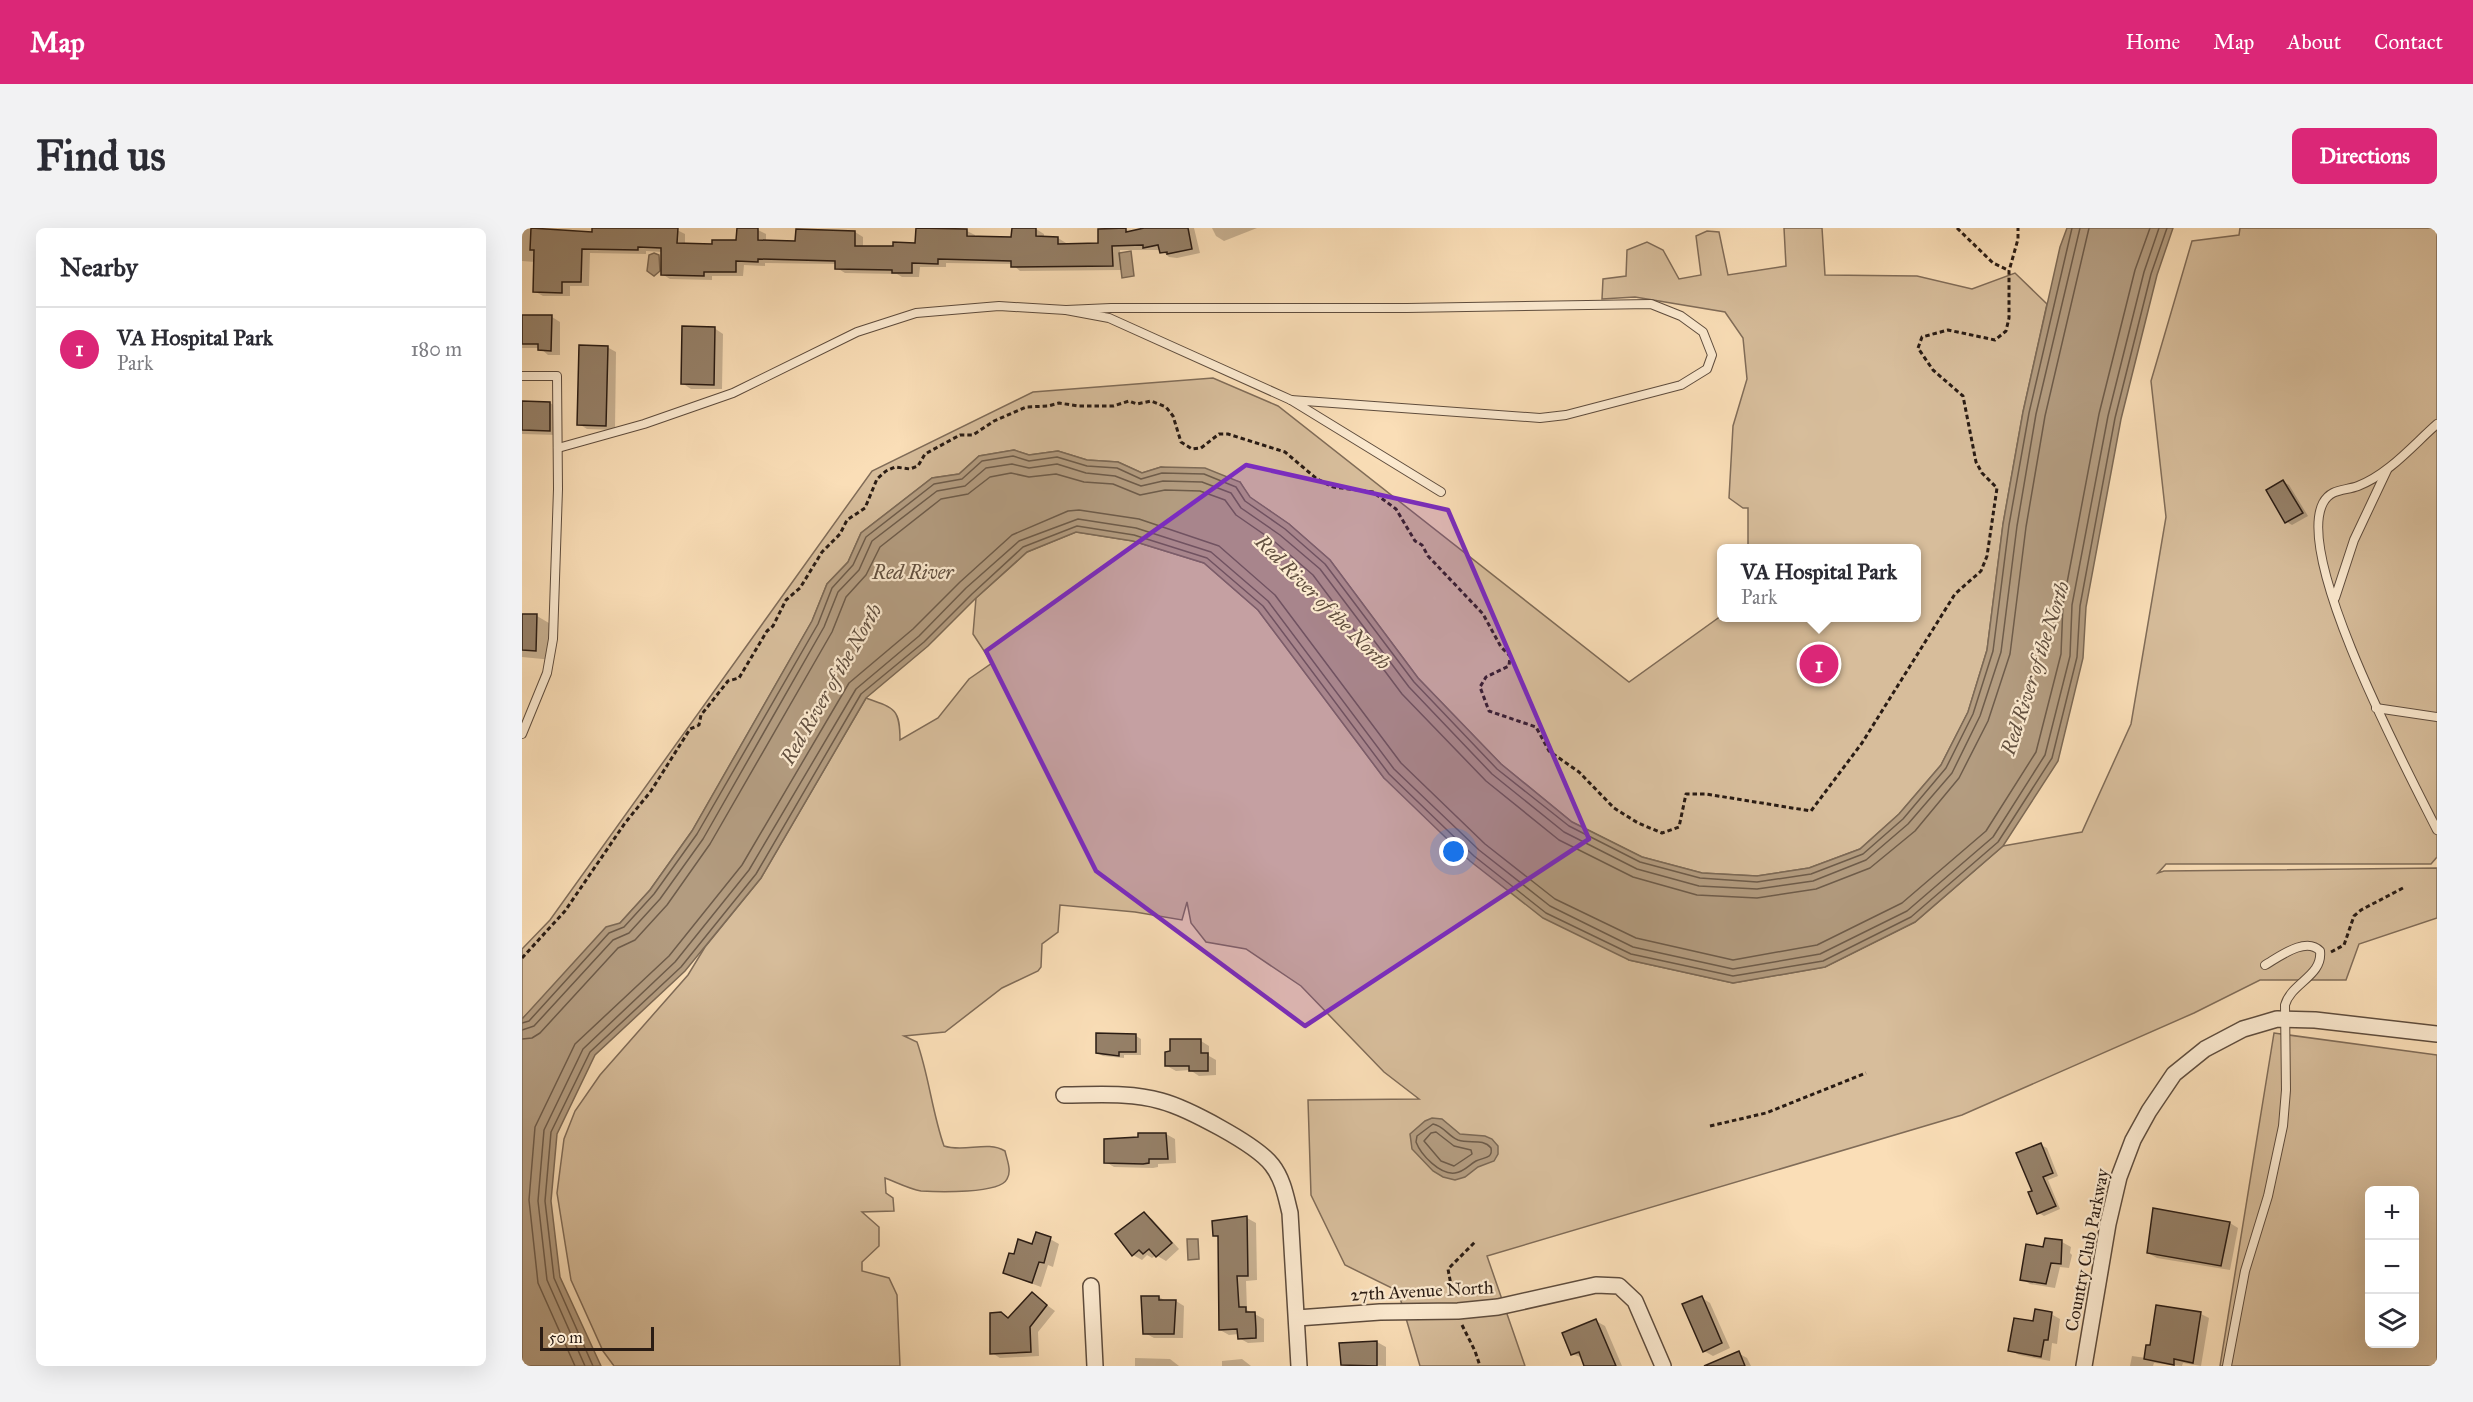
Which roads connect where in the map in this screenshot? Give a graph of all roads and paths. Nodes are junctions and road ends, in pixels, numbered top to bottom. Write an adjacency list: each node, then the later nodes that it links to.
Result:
1 (1957, 228): 3 (path)
2 (2018, 228): 3 (path)
3 (2009, 271): 18 (path)
4 (1066, 310): 6 (lane); 6 (lane); 8 (lane)
5 (522, 376): 8 (lane)
6 (1291, 399): 10 (lane)
7 (2437, 424): 9 (lane)
8 (558, 448): 14 (lane)
9 (2388, 469): 11 (lane); 11 (lane)
10 (1441, 492)
11 (2334, 599): 12 (lane)
12 (2376, 708): 13 (lane); 15 (lane)
13 (2437, 717)
14 (522, 734)
15 (2437, 830)
16 (2403, 888): 17 (path)
17 (2321, 957): 19 (lane); 20 (lane)
18 (522, 958)
19 (2265, 964)
20 (2286, 1020): 21 (street, Country Club Parkway); 30 (street, Country Club Parkway); 31 (lane)
21 (2437, 1034)
22 (1866, 1073): 24 (path)
23 (1064, 1095): 26 (street)
24 (1710, 1126)
25 (1091, 1286): 27 (street)
26 (1297, 1318): 28 (street); 29 (street, 27th Avenue North)
27 (1095, 1366)
28 (1299, 1366)
29 (1663, 1366)
30 (2084, 1366)
31 (2227, 1366)

